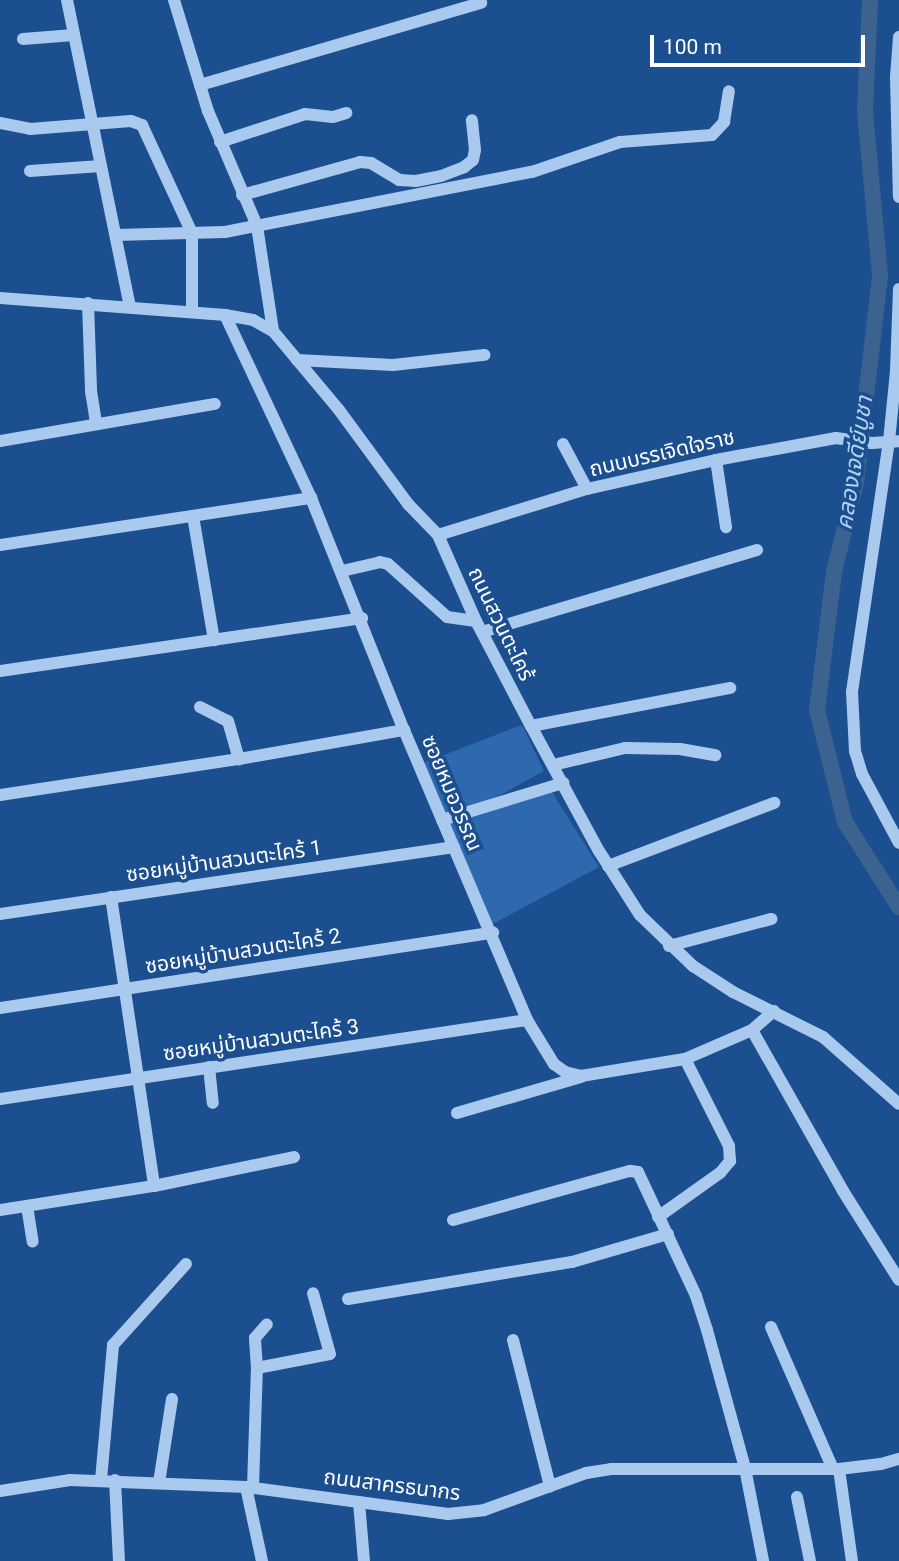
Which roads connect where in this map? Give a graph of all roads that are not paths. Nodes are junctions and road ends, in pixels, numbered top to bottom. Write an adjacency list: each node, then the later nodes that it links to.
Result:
1 (67, 0): 4 (street)
2 (174, 0): 8 (street)
3 (481, 3): 8 (street)
4 (75, 35): 6 (street); 13 (street)
5 (899, 37): 7 (street)
6 (23, 39)
7 (897, 77): 19 (street)
8 (200, 85): 14 (street)
9 (729, 91): 17 (street)
10 (346, 113): 14 (street)
11 (472, 120): 17 (street)
12 (0, 123): 13 (street)
13 (93, 123): 15 (street); 21 (street)
14 (220, 142): 18 (street)
15 (101, 166): 16 (street); 22 (street)
16 (30, 171)
17 (430, 184): 18 (street); 20 (street)
18 (242, 195): 20 (street)
19 (899, 197)
20 (257, 226): 21 (street); 29 (street)
21 (192, 233): 22 (street); 27 (street)
22 (116, 235): 26 (street)
23 (899, 289): 30 (street)
24 (0, 298): 25 (street, ถนนสวนตะไคร้)
25 (88, 303): 26 (street, ถนนสวนตะไคร้); 34 (street)
26 (130, 306): 27 (street, ถนนสวนตะไคร้)
27 (192, 311): 28 (street, ถนนสวนตะไคร้)
28 (225, 314): 29 (street, ถนนสวนตะไคร้); 40 (street, ซอยหมอวรรณ)
29 (273, 331): 32 (street, ถนนสวนตะไคร้)
30 (898, 352): 36 (street)
31 (484, 355): 32 (street)
32 (297, 360): 43 (street, ถนนสวนตะไคร้)
33 (215, 404): 34 (street)
34 (96, 424): 35 (street)
35 (0, 441)
36 (894, 441): 38 (street, ถนนบรรเจิดใจราช); 62 (street)
37 (563, 444): 39 (street)
38 (716, 460): 39 (street, ถนนบรรเจิดใจราช); 42 (street)
39 (587, 489): 43 (street, ถนนบรรเจิดใจราช)
40 (311, 498): 41 (street); 46 (street, ซอยหมอวรรณ)
41 (193, 516): 44 (street); 49 (street)
42 (726, 527)
43 (438, 535): 48 (street, ถนนสวนตะไคร้)
44 (0, 545)
45 (757, 550): 48 (street)
46 (342, 571): 47 (street, ซอยหมอวรรณ); 48 (street)
47 (362, 618): 49 (street); 54 (street, ซอยหมอวรรณ)
48 (479, 627): 53 (street, ถนนสวนตะไคร้)
49 (214, 640): 50 (street)
50 (0, 671)
51 (730, 688): 53 (street)
52 (200, 707): 56 (street)
53 (531, 726): 57 (street, ถนนสวนตะไคร้)
54 (404, 730): 56 (street); 61 (street, ซอยหมอวรรณ)
55 (715, 755): 57 (street)
56 (239, 760): 59 (street)
57 (553, 765): 58 (street, ถนนสวนตะไคร้)
58 (563, 783): 61 (street); 64 (street, ถนนสวนตะไคร้)
59 (0, 795)
60 (774, 803): 64 (street)
61 (442, 820): 63 (street, ซอยหมอวรรณ)
62 (899, 843)
63 (454, 847): 65 (street, ซอยหมู่บ้านสวนตะไคร้ 1); 68 (street, ซอยหมอวรรณ)
64 (608, 866): 69 (street, ถนนสวนตะไคร้)
65 (111, 897): 66 (street, ซอยหมู่บ้านสวนตะไคร้ 1); 70 (street)
66 (0, 914)
67 (771, 919): 69 (street)
68 (493, 933): 70 (street, ซอยหมู่บ้านสวนตะไคร้ 2); 73 (street, ซอยหมอวรรณ)
69 (669, 946): 72 (street, ถนนสวนตะไคร้)
70 (124, 988): 71 (street, ซอยหมู่บ้านสวนตะไคร้ 2); 78 (street)
71 (0, 1008)
72 (774, 1011): 74 (street); 81 (street, ถนนสวนตะไคร้)
73 (527, 1020): 76 (street, ซอยหมู่บ้านสวนตะไคร้ 3); 77 (street, ซอยหมอวรรณ)
74 (752, 1030): 75 (street); 92 (street)
75 (685, 1059): 77 (street); 87 (street)
76 (208, 1068): 78 (street, ซอยหมู่บ้านสวนตะไคร้ 3); 80 (street)
77 (581, 1076): 82 (street)
78 (139, 1077): 79 (street, ซอยหมู่บ้านสวนตะไคร้ 3); 84 (street)
79 (0, 1099)
80 (213, 1104)
81 (899, 1104)
82 (457, 1113)
83 (294, 1157): 84 (street)
84 (154, 1186): 85 (street)
85 (27, 1206): 86 (street); 90 (street)
86 (0, 1210)
87 (658, 1217): 88 (street); 89 (street)
88 (453, 1220)
89 (668, 1234): 94 (street); 101 (street)
90 (33, 1242)
91 (186, 1264): 103 (street)
92 (899, 1280)
93 (313, 1293): 98 (street)
94 (348, 1299)
95 (267, 1324): 98 (street)
96 (771, 1327): 102 (street)
97 (513, 1340): 106 (street)
98 (257, 1368): 107 (street)
99 (172, 1399): 105 (street)
100 (899, 1459): 102 (street, ถนนสาครธนากร)
101 (745, 1468): 102 (street, ถนนสาครธนากร); 106 (street, ถนนสาครธนากร); 114 (street)
102 (836, 1469): 116 (street)
103 (101, 1480): 104 (street, ถนนสาครธนากร); 108 (street, ถนนสาครธนากร)
104 (115, 1480): 105 (street, ถนนสาครธนากร); 111 (street)
105 (159, 1483): 107 (street, ถนนสาครธนากร)
106 (550, 1486): 110 (street, ถนนสาครธนากร)
107 (250, 1487): 110 (street, ถนนสาครธนากร); 112 (street)
108 (0, 1491)
109 (797, 1497): 115 (street)
110 (359, 1502): 113 (street)
111 (120, 1561)
112 (262, 1561)
113 (364, 1561)
114 (763, 1561)
115 (810, 1561)
116 (852, 1561)

